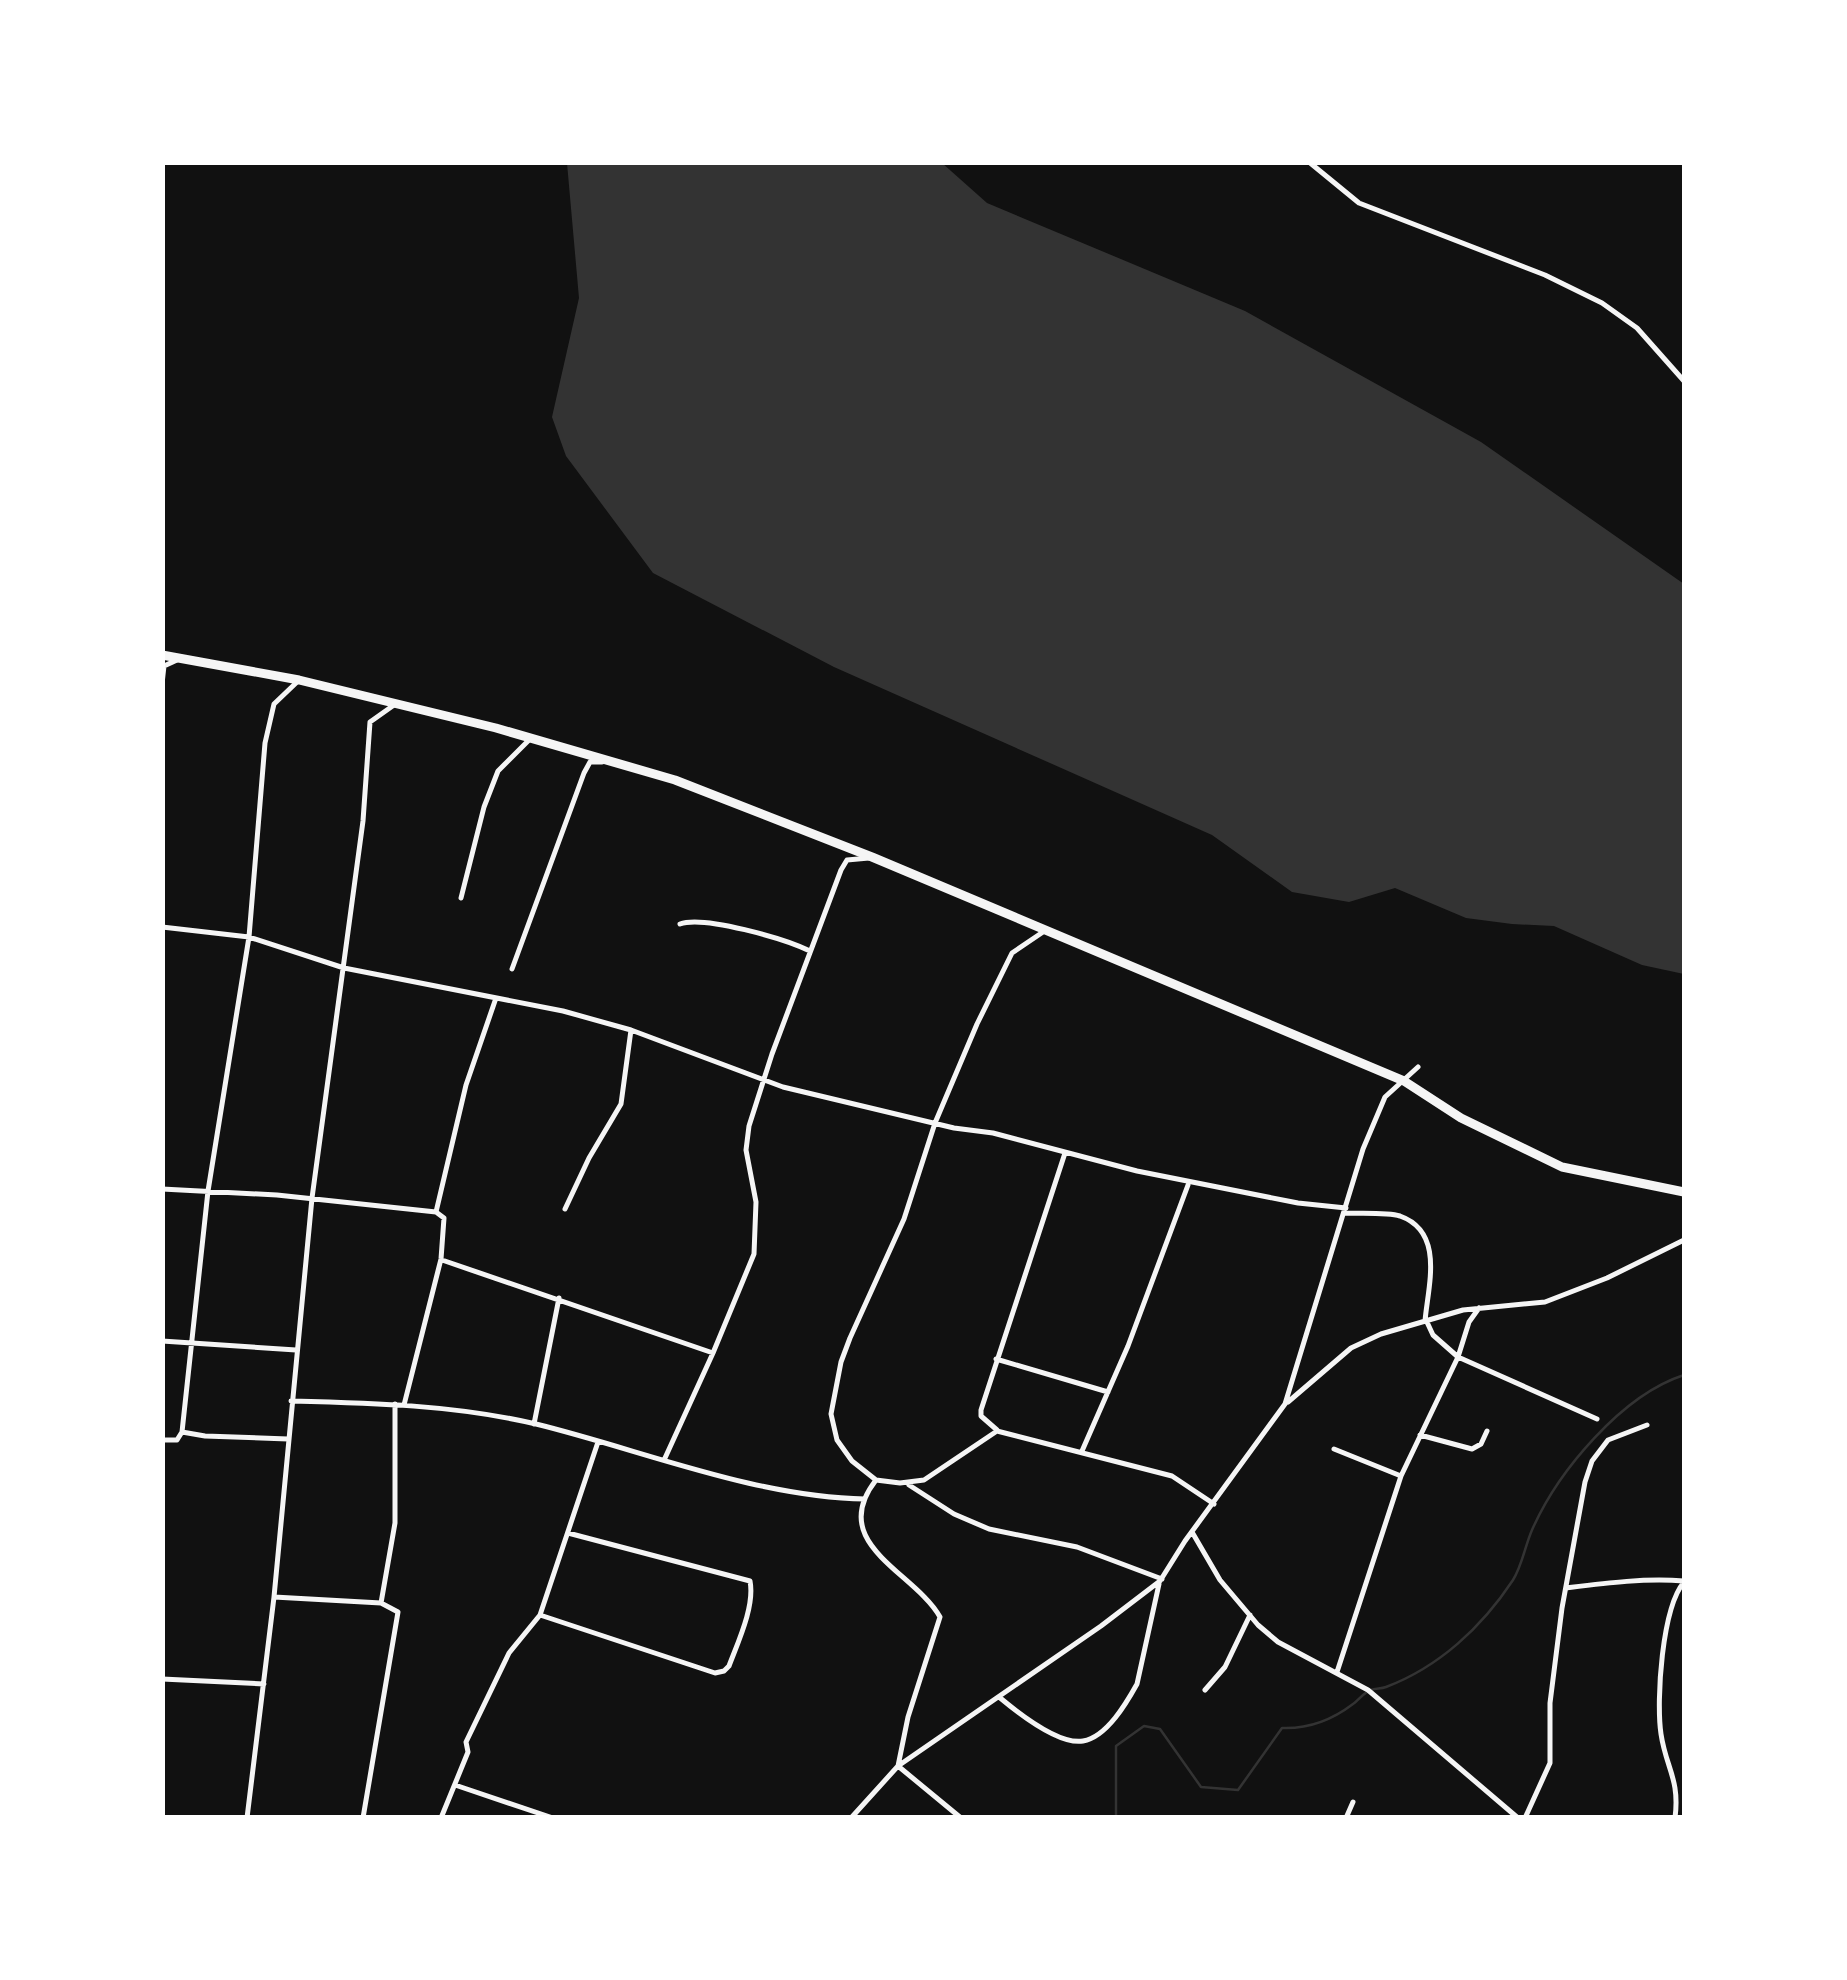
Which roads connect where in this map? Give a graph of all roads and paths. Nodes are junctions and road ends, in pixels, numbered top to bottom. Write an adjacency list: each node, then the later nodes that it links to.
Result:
1 (1309, 162): 2 (street)
2 (1684, 382)
3 (162, 655): 4 (highway)
4 (182, 658): 5 (highway); 6 (street)
5 (299, 680): 7 (highway); 15 (street)
6 (162, 684)
7 (396, 704): 8 (highway); 17 (street)
8 (532, 737): 9 (highway); 11 (street)
9 (615, 761): 10 (highway); 18 (street)
10 (872, 858): 14 (highway); 16 (street)
11 (461, 898)
12 (680, 924): 16 (street)
13 (162, 927): 15 (street)
14 (1045, 930): 23 (highway); 24 (street)
15 (249, 938): 17 (street); 28 (street)
16 (810, 951): 22 (street)
17 (344, 968): 19 (street); 30 (street)
18 (512, 969)
19 (496, 998): 20 (street); 33 (street)
20 (631, 1030): 22 (street); 31 (street)
21 (1418, 1067): 23 (street)
22 (763, 1081): 24 (street); 42 (street)
23 (1404, 1081): 29 (highway); 32 (street)
24 (935, 1123): 25 (street); 64 (street)
25 (1064, 1153): 26 (street); 44 (street)
26 (1188, 1183): 32 (street); 45 (street)
27 (162, 1189): 28 (street)
28 (208, 1191): 30 (street); 40 (street)
29 (1684, 1192)
30 (312, 1198): 33 (street); 41 (street)
31 (564, 1210)
32 (1346, 1210): 38 (street); 49 (street)
33 (436, 1212): 35 (street)
34 (1684, 1240): 37 (street)
35 (441, 1260): 36 (street); 48 (street)
36 (559, 1298): 42 (street); 51 (street)
37 (1480, 1308): 38 (street); 43 (street)
38 (1426, 1320): 43 (street); 49 (street)
39 (162, 1342): 40 (street)
40 (191, 1344): 41 (street); 55 (street)
41 (296, 1350): 46 (street)
42 (713, 1353): 62 (street)
43 (1458, 1357): 50 (street); 56 (street)
44 (996, 1360): 45 (street); 53 (street)
45 (1108, 1392): 61 (street)
46 (291, 1401): 47 (street); 57 (street)
47 (395, 1404): 48 (street); 74 (street)
48 (404, 1404): 51 (street)
49 (1285, 1404): 67 (street)
50 (1598, 1419)
51 (534, 1424): 59 (street)
52 (1646, 1425): 72 (street)
53 (997, 1430): 61 (street); 65 (street)
54 (1486, 1431): 56 (street)
55 (182, 1432): 57 (street); 58 (street)
56 (1420, 1434): 63 (street)
57 (288, 1439): 73 (street)
58 (162, 1440)
59 (598, 1442): 62 (street); 68 (street)
60 (1334, 1449): 63 (street)
61 (1082, 1451): 67 (street)
62 (665, 1458): 66 (street)
63 (1400, 1476): 77 (street)
64 (876, 1480): 65 (street); 66 (street)
65 (906, 1484): 70 (street)
66 (865, 1499): 82 (street)
67 (1214, 1504): 69 (street)
68 (568, 1532): 76 (street); 76 (street)
69 (1192, 1532): 70 (street); 75 (street)
70 (1161, 1580): 81 (street); 81 (street)
71 (1684, 1582): 72 (street); 93 (street)
72 (1566, 1588): 92 (street)
73 (274, 1597): 74 (street); 79 (street)
74 (381, 1603): 86 (street)
75 (1250, 1615): 77 (street); 80 (street)
76 (540, 1616): 83 (street)
77 (1337, 1672): 92 (street)
78 (162, 1679): 79 (street)
79 (264, 1684): 85 (street)
80 (1204, 1690)
81 (998, 1697): 82 (street)
82 (898, 1766): 89 (street); 90 (street)
83 (455, 1784): 87 (street); 88 (street)
84 (1354, 1802): 91 (street)
85 (247, 1818)
86 (363, 1818)
87 (441, 1818)
88 (553, 1818)
89 (851, 1818)
90 (961, 1818)
91 (1346, 1818)
92 (1521, 1818)
93 (1675, 1818)

